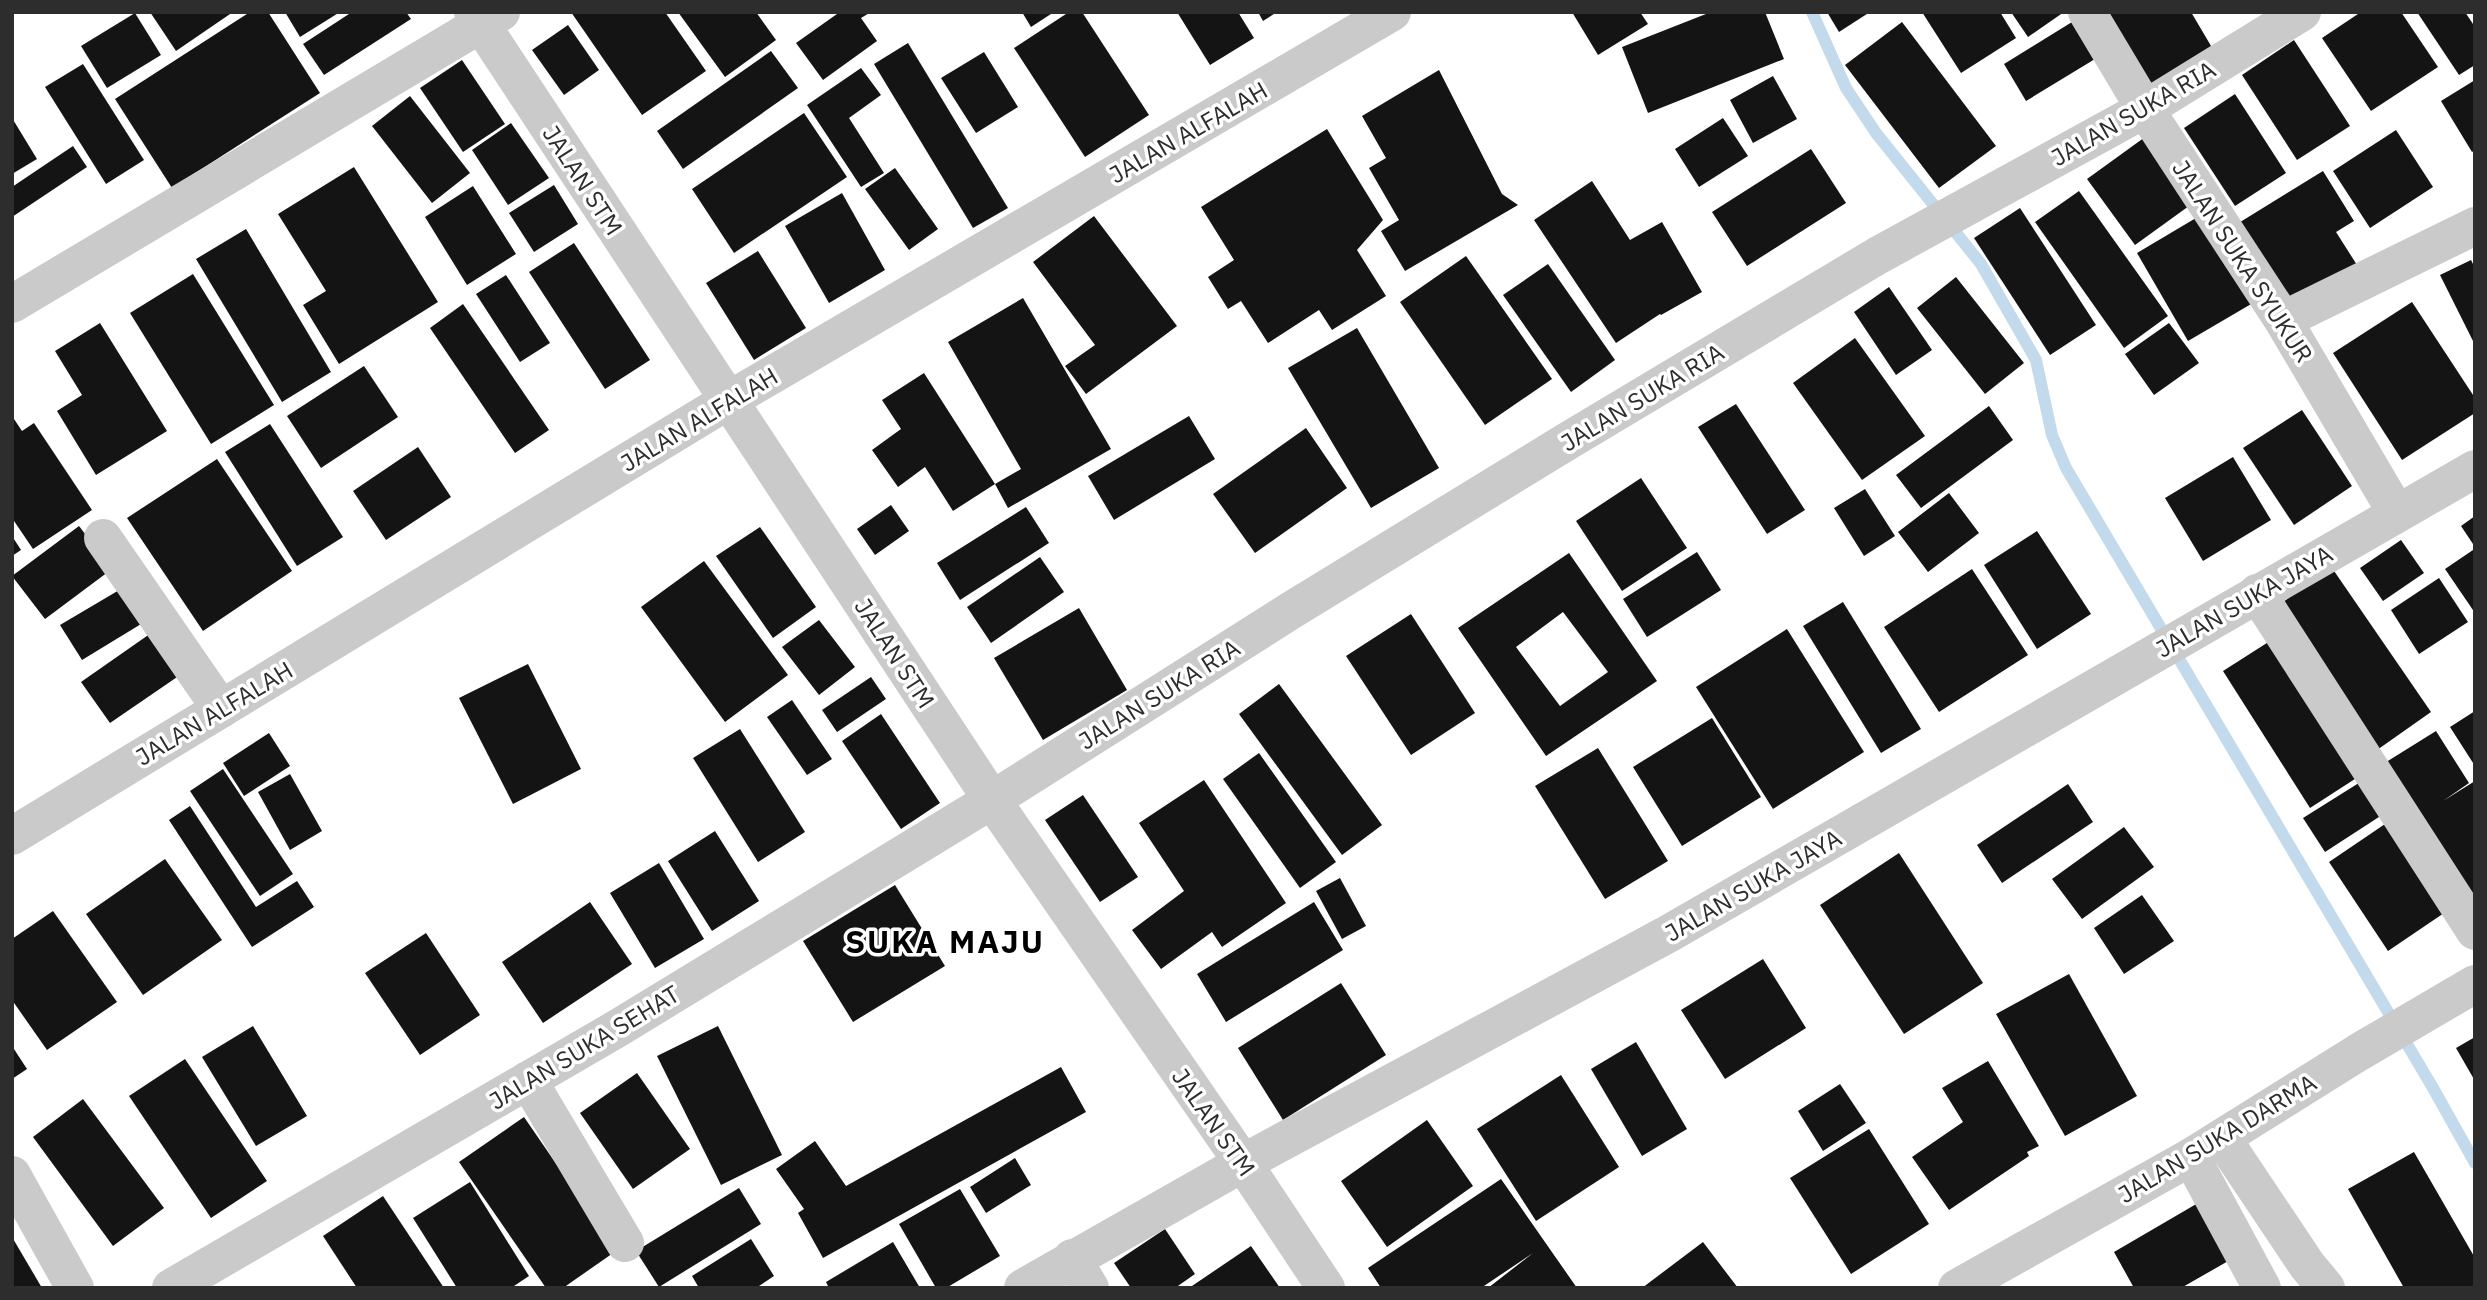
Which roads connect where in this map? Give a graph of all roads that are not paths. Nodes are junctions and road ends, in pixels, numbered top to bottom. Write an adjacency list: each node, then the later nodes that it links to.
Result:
1 (1392, 12): 9 (street, JALAN ALFALAH)
2 (2087, 12): 5 (street, JALAN SUKA SYUKUR)
3 (2302, 12): 5 (street, JALAN SUKA RIA)
4 (485, 16): 7 (street); 9 (street, JALAN STM)
5 (2145, 109): 8 (street, JALAN SUKA SYUKUR); 15 (street, JALAN SUKA RIA)
6 (2475, 226): 8 (street)
7 (12, 304)
8 (2283, 320): 11 (street, JALAN SUKA SYUKUR)
9 (729, 400): 14 (street, JALAN ALFALAH); 15 (street, JALAN STM)
10 (2475, 469): 11 (street, JALAN SUKA JAYA)
11 (2396, 512): 13 (street, JALAN SUKA JAYA)
12 (103, 538): 14 (street)
13 (2257, 593): 17 (street); 21 (street, JALAN SUKA JAYA)
14 (221, 709): 16 (street, JALAN ALFALAH)
15 (992, 800): 19 (street, JALAN SUKA SEHAT); 21 (street, JALAN STM)
16 (12, 836)
17 (2475, 931)
18 (2475, 984): 20 (street, JALAN SUKA DARMA)
19 (528, 1080): 23 (street); 26 (street, JALAN SUKA SEHAT)
20 (2207, 1147): 29 (street, JALAN SUKA DARMA); 30 (street); 31 (street)
21 (1243, 1163): 24 (street, JALAN SUKA JAYA); 28 (street, JALAN STM)
22 (12, 1175): 25 (street)
23 (625, 1243)
24 (1081, 1273): 27 (street, JALAN SUKA JAYA)
25 (75, 1288)
26 (172, 1288)
27 (1023, 1288)
28 (1326, 1288)
29 (1957, 1288)
30 (2262, 1288)
31 (2326, 1288)

